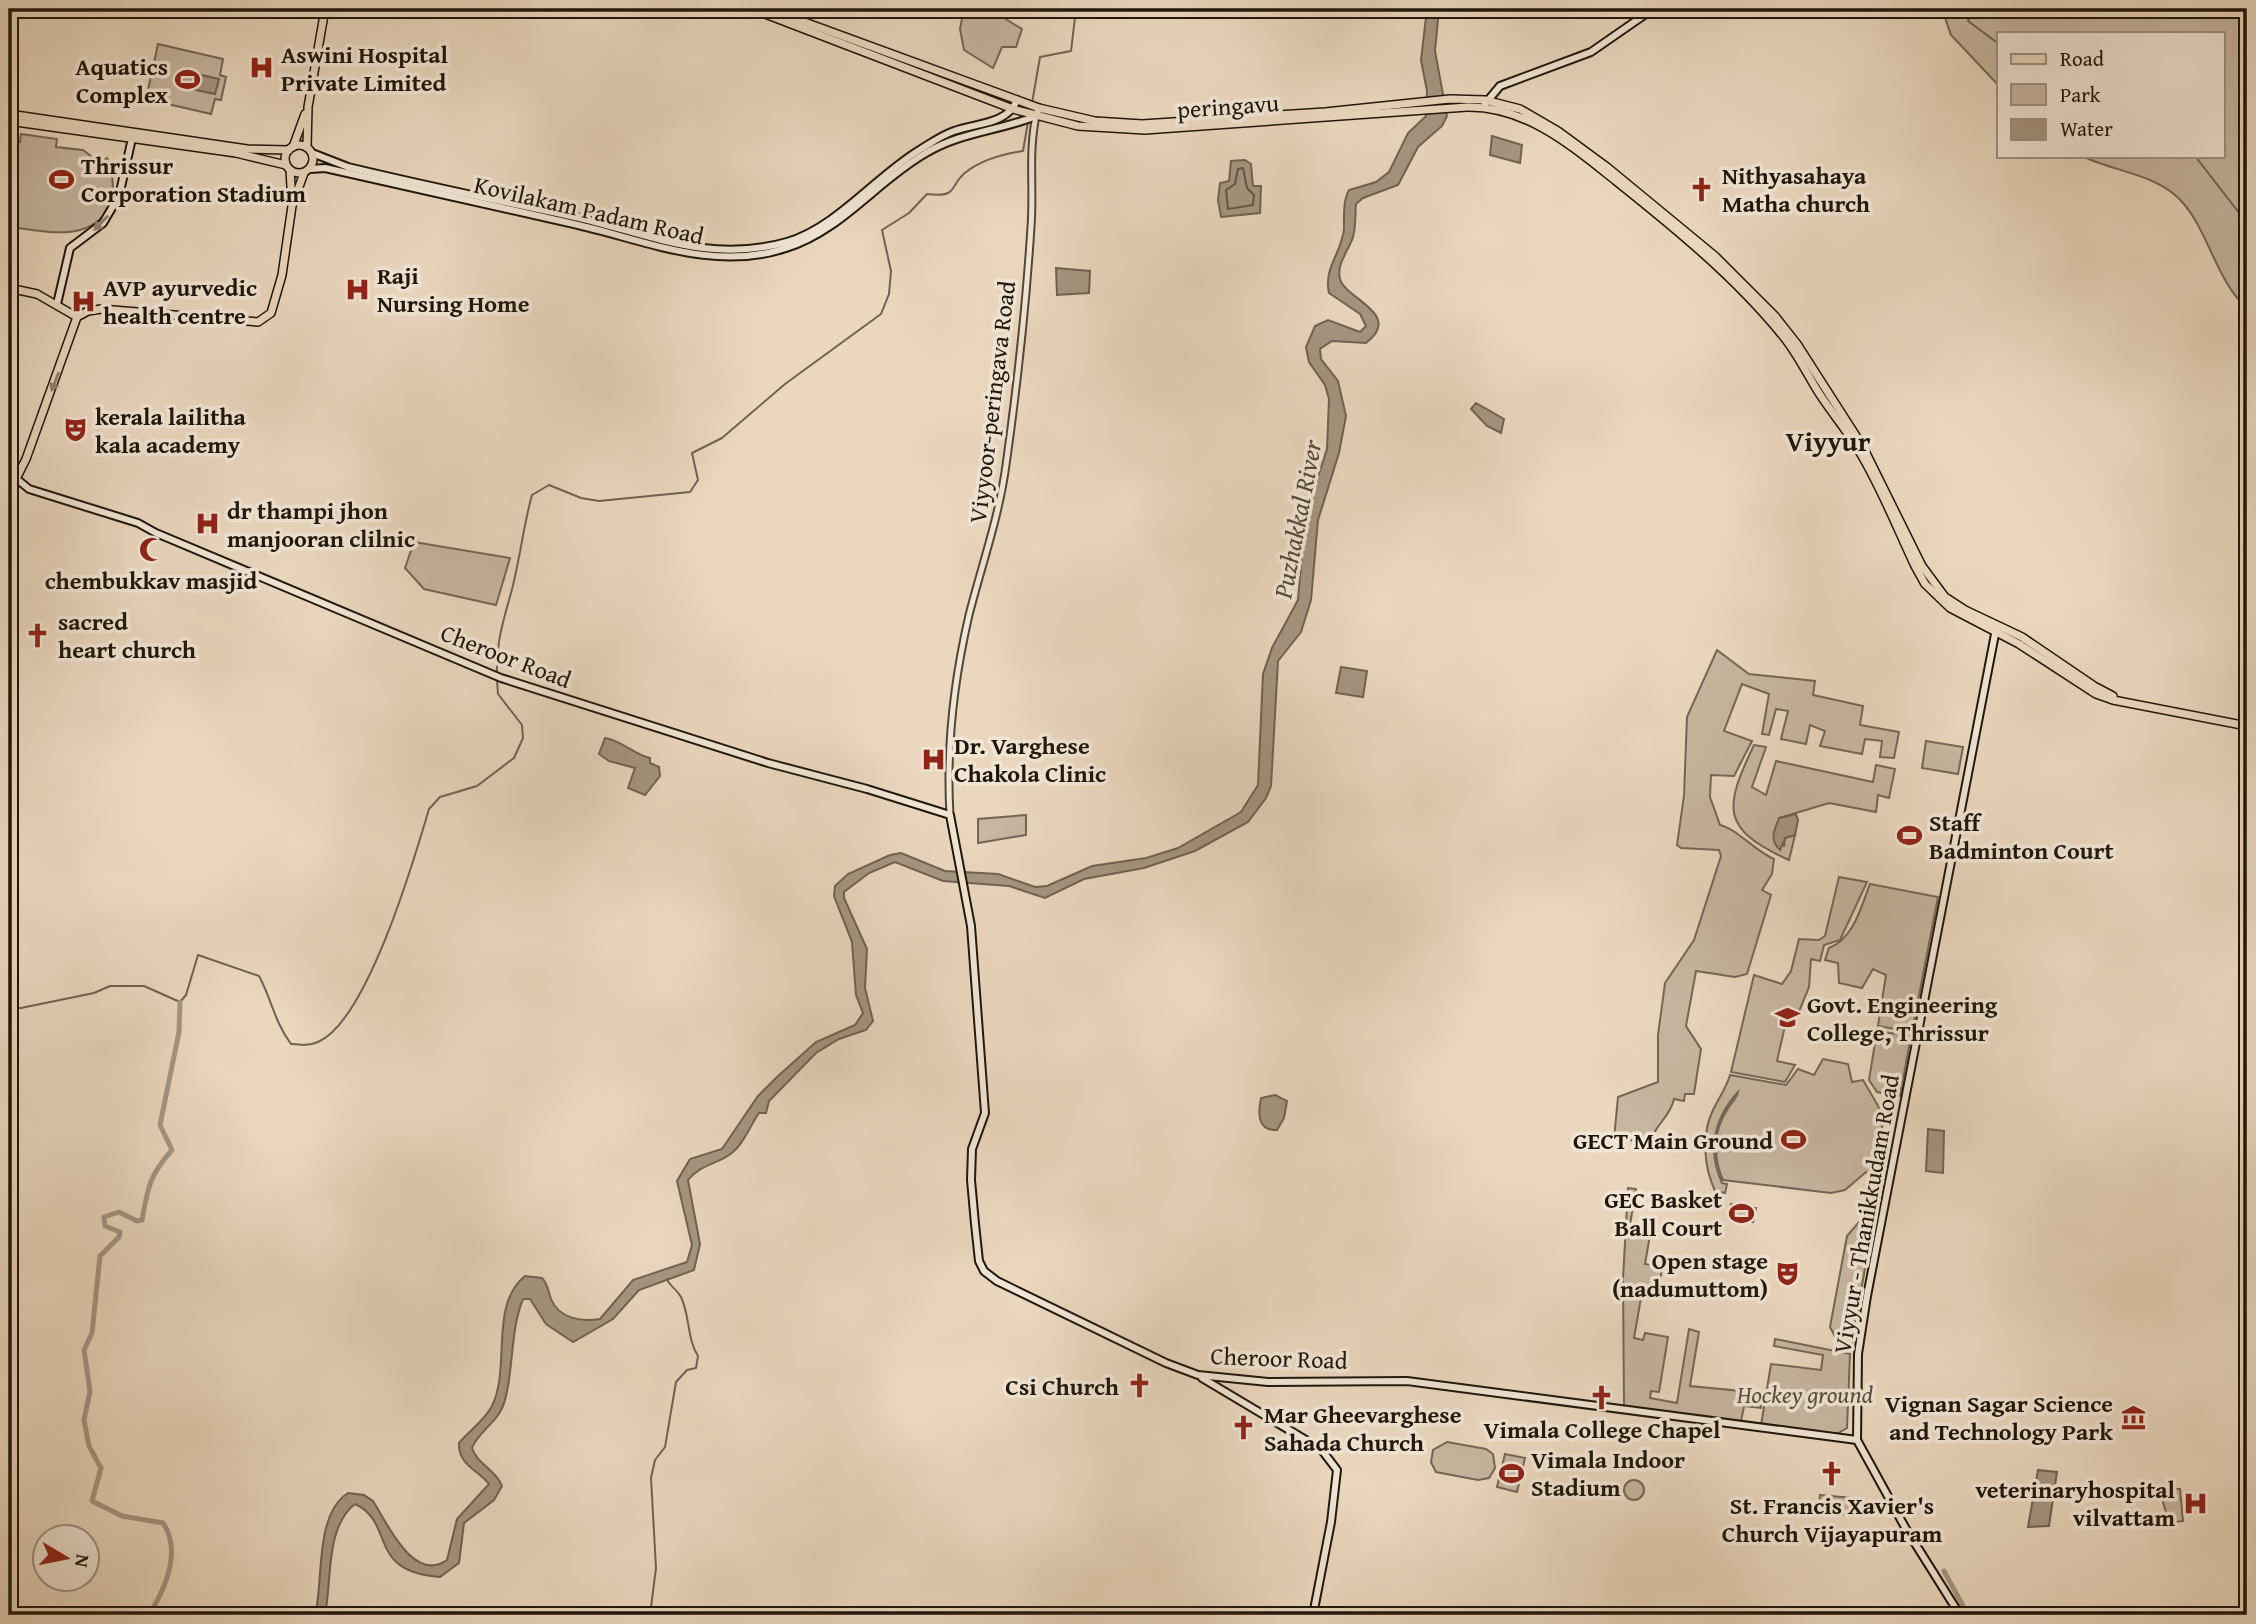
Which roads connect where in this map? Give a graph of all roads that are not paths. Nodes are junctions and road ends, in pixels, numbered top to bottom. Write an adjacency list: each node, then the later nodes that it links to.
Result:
1 (325, 9): 8 (main road)
2 (752, 9): 9 (main road)
3 (769, 9): 5 (main road)
4 (1653, 9): 6 (main road)
5 (1017, 100): 9 (main road); 10 (main road)
6 (1485, 103): 7 (main road); 24 (main road)
7 (1423, 105): 10 (main road); 10 (main road, peringavu)
8 (307, 107): 14 (main road); 15 (main road)
9 (1013, 109): 10 (main road); 15 (main road, Kovilakam Padam Road)
10 (1032, 113): 18 (main road, Kovilakam Padam Road); 26 (street, Viyyoor-peringava Road)
11 (9, 114): 13 (main road)
12 (9, 121): 13 (main road)
13 (133, 135): 16 (main road); 21 (main road, one-way to 21)
14 (291, 148): 15 (main road); 16 (main road); 17 (main road)
15 (309, 150): 18 (main road)
16 (234, 151): 17 (main road)
17 (288, 167): 18 (main road); 19 (main road)
18 (307, 171): 19 (main road)
19 (292, 206): 22 (main road)
20 (9, 288): 21 (main road)
21 (57, 304): 22 (main road)
22 (77, 317): 23 (main road, one-way to 23)
23 (12, 486): 26 (main road, Cheroor Road)
24 (1996, 628): 25 (main road); 28 (main road, Viyyur - Thanikkudam Road)
25 (2247, 726)
26 (950, 815): 27 (main road, Cheroor Road)
27 (1198, 1375): 28 (main road, Cheroor Road); 29 (main road)
28 (1857, 1440): 30 (main road, Viyyur - Thanikkudam Road)
29 (1312, 1615)
30 (1960, 1615)

